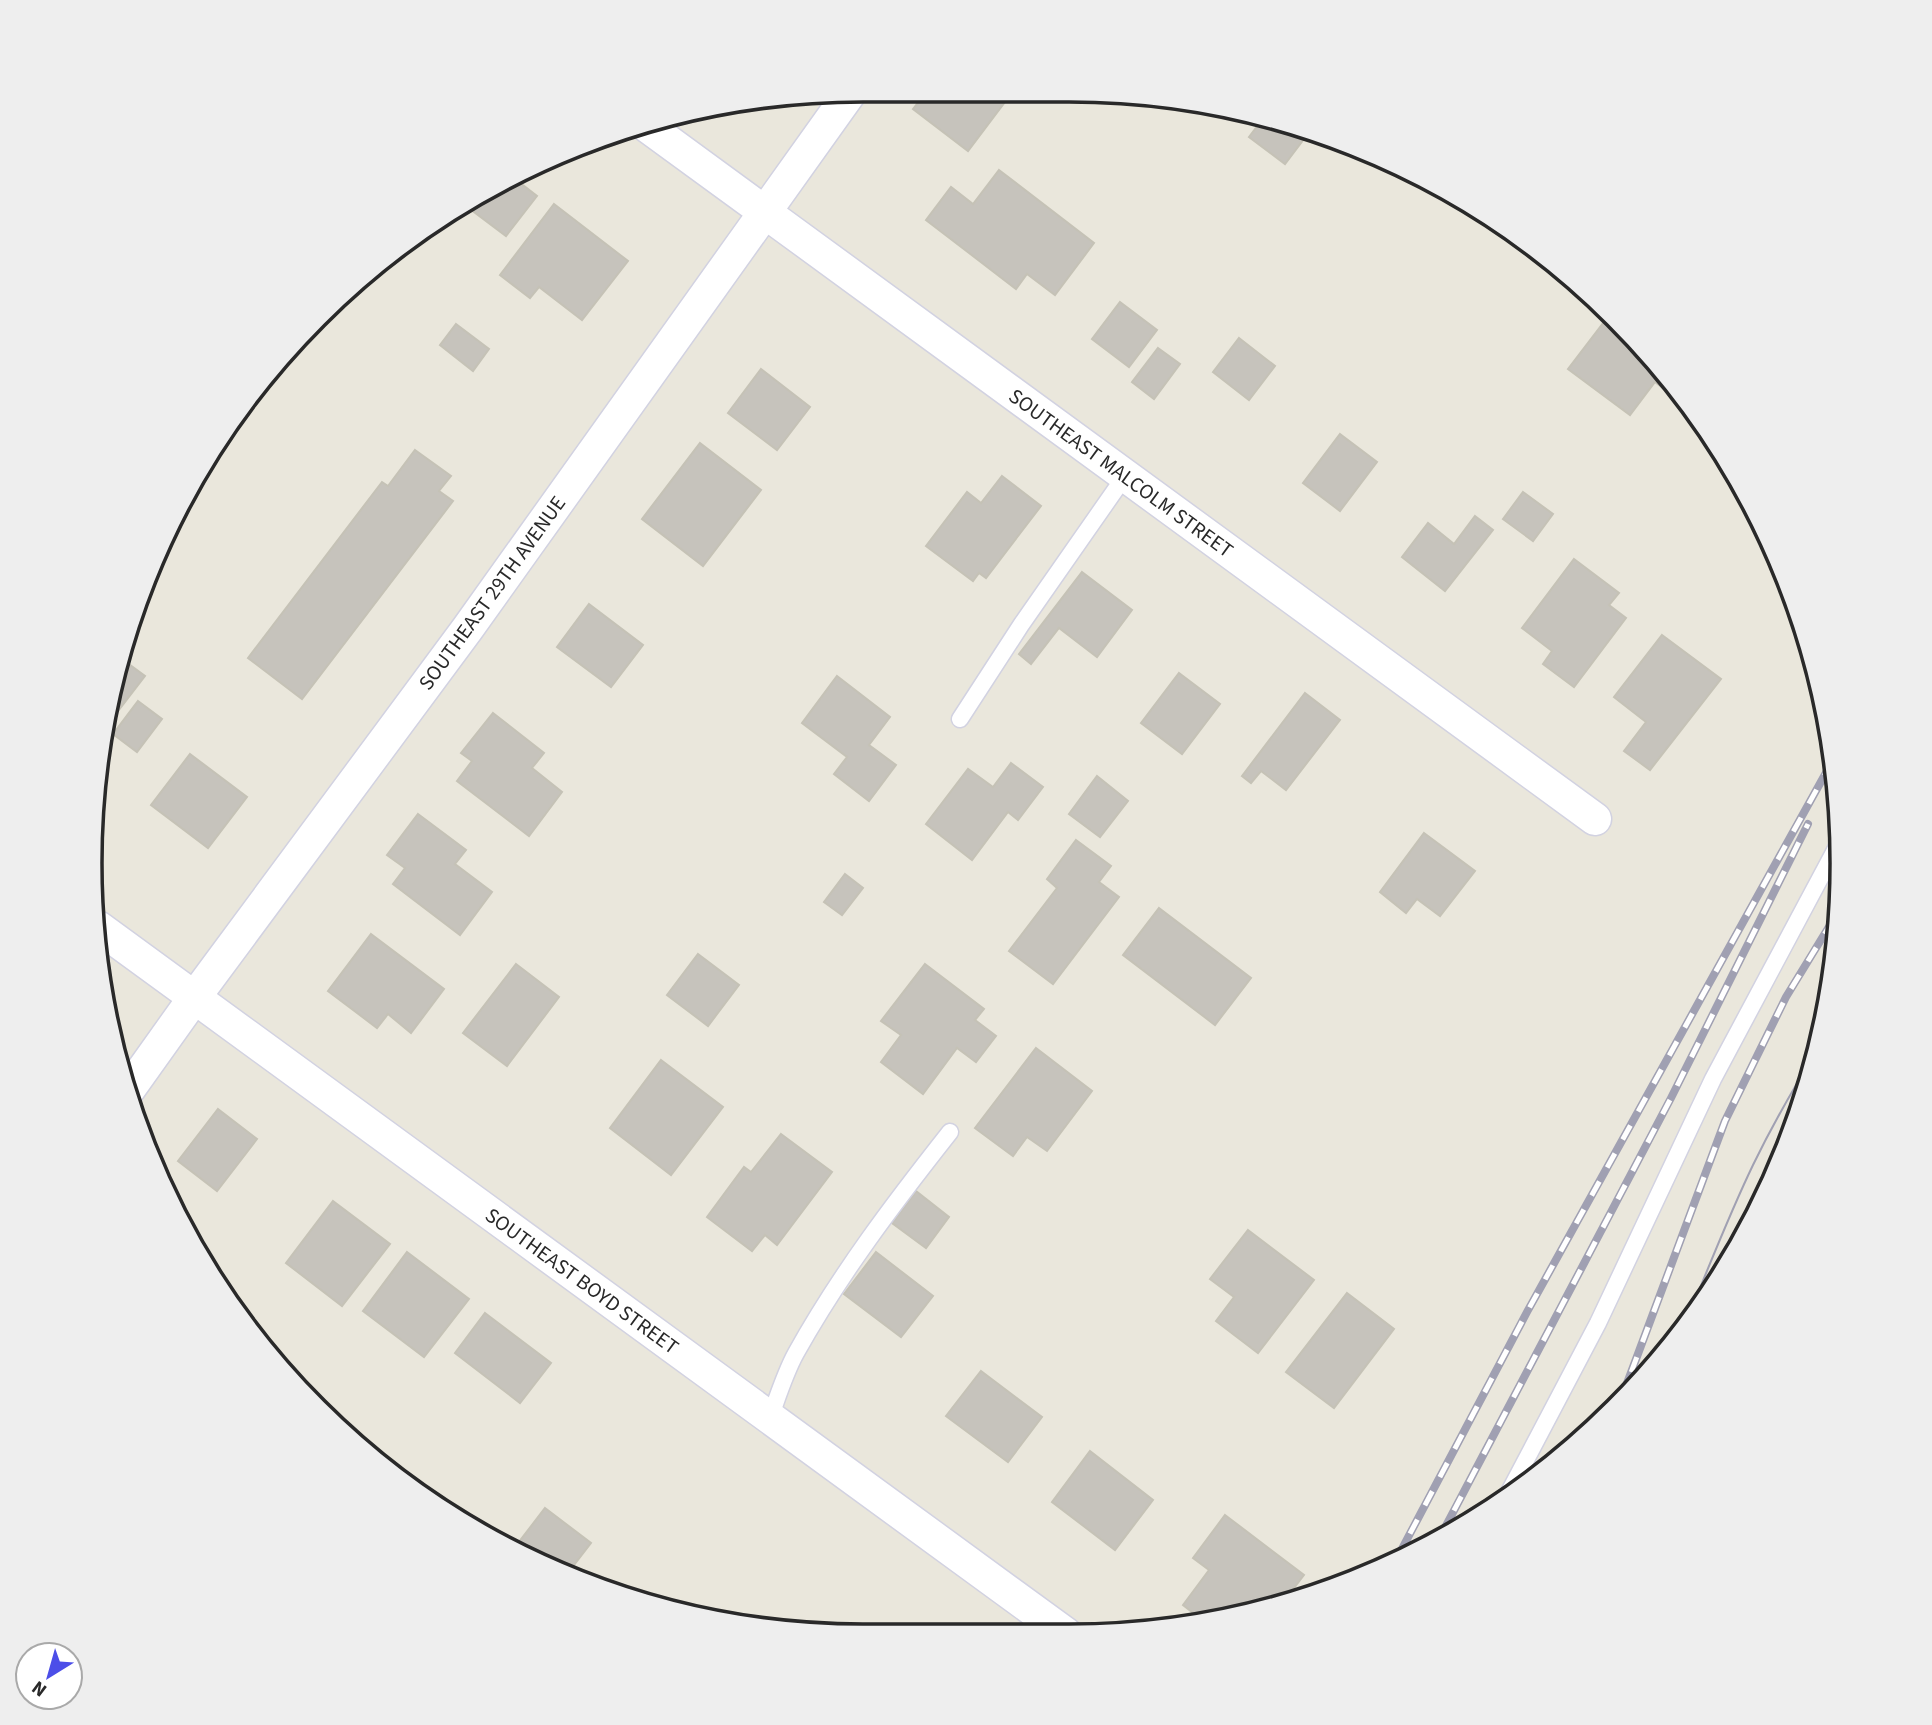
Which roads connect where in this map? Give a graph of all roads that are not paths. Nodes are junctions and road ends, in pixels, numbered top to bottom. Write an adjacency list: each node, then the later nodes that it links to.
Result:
1 (843, 102): 3 (street, SOUTHEAST 29TH AVENUE)
2 (654, 131): 3 (street, SOUTHEAST MALCOLM STREET)
3 (765, 212): 4 (street, SOUTHEAST MALCOLM STREET); 9 (street, SOUTHEAST 29TH AVENUE)
4 (1125, 475): 5 (lane); 6 (street, SOUTHEAST MALCOLM STREET)
5 (960, 719)
6 (1595, 819)
7 (1830, 860): 13 (lane)
8 (105, 932): 9 (street, SOUTHEAST BOYD STREET)
9 (194, 998): 10 (street, SOUTHEAST 29TH AVENUE); 12 (street, SOUTHEAST BOYD STREET)
10 (134, 1082)
11 (950, 1132): 12 (lane)
12 (770, 1418): 14 (street, SOUTHEAST BOYD STREET)
13 (1517, 1478)
14 (1052, 1624)

